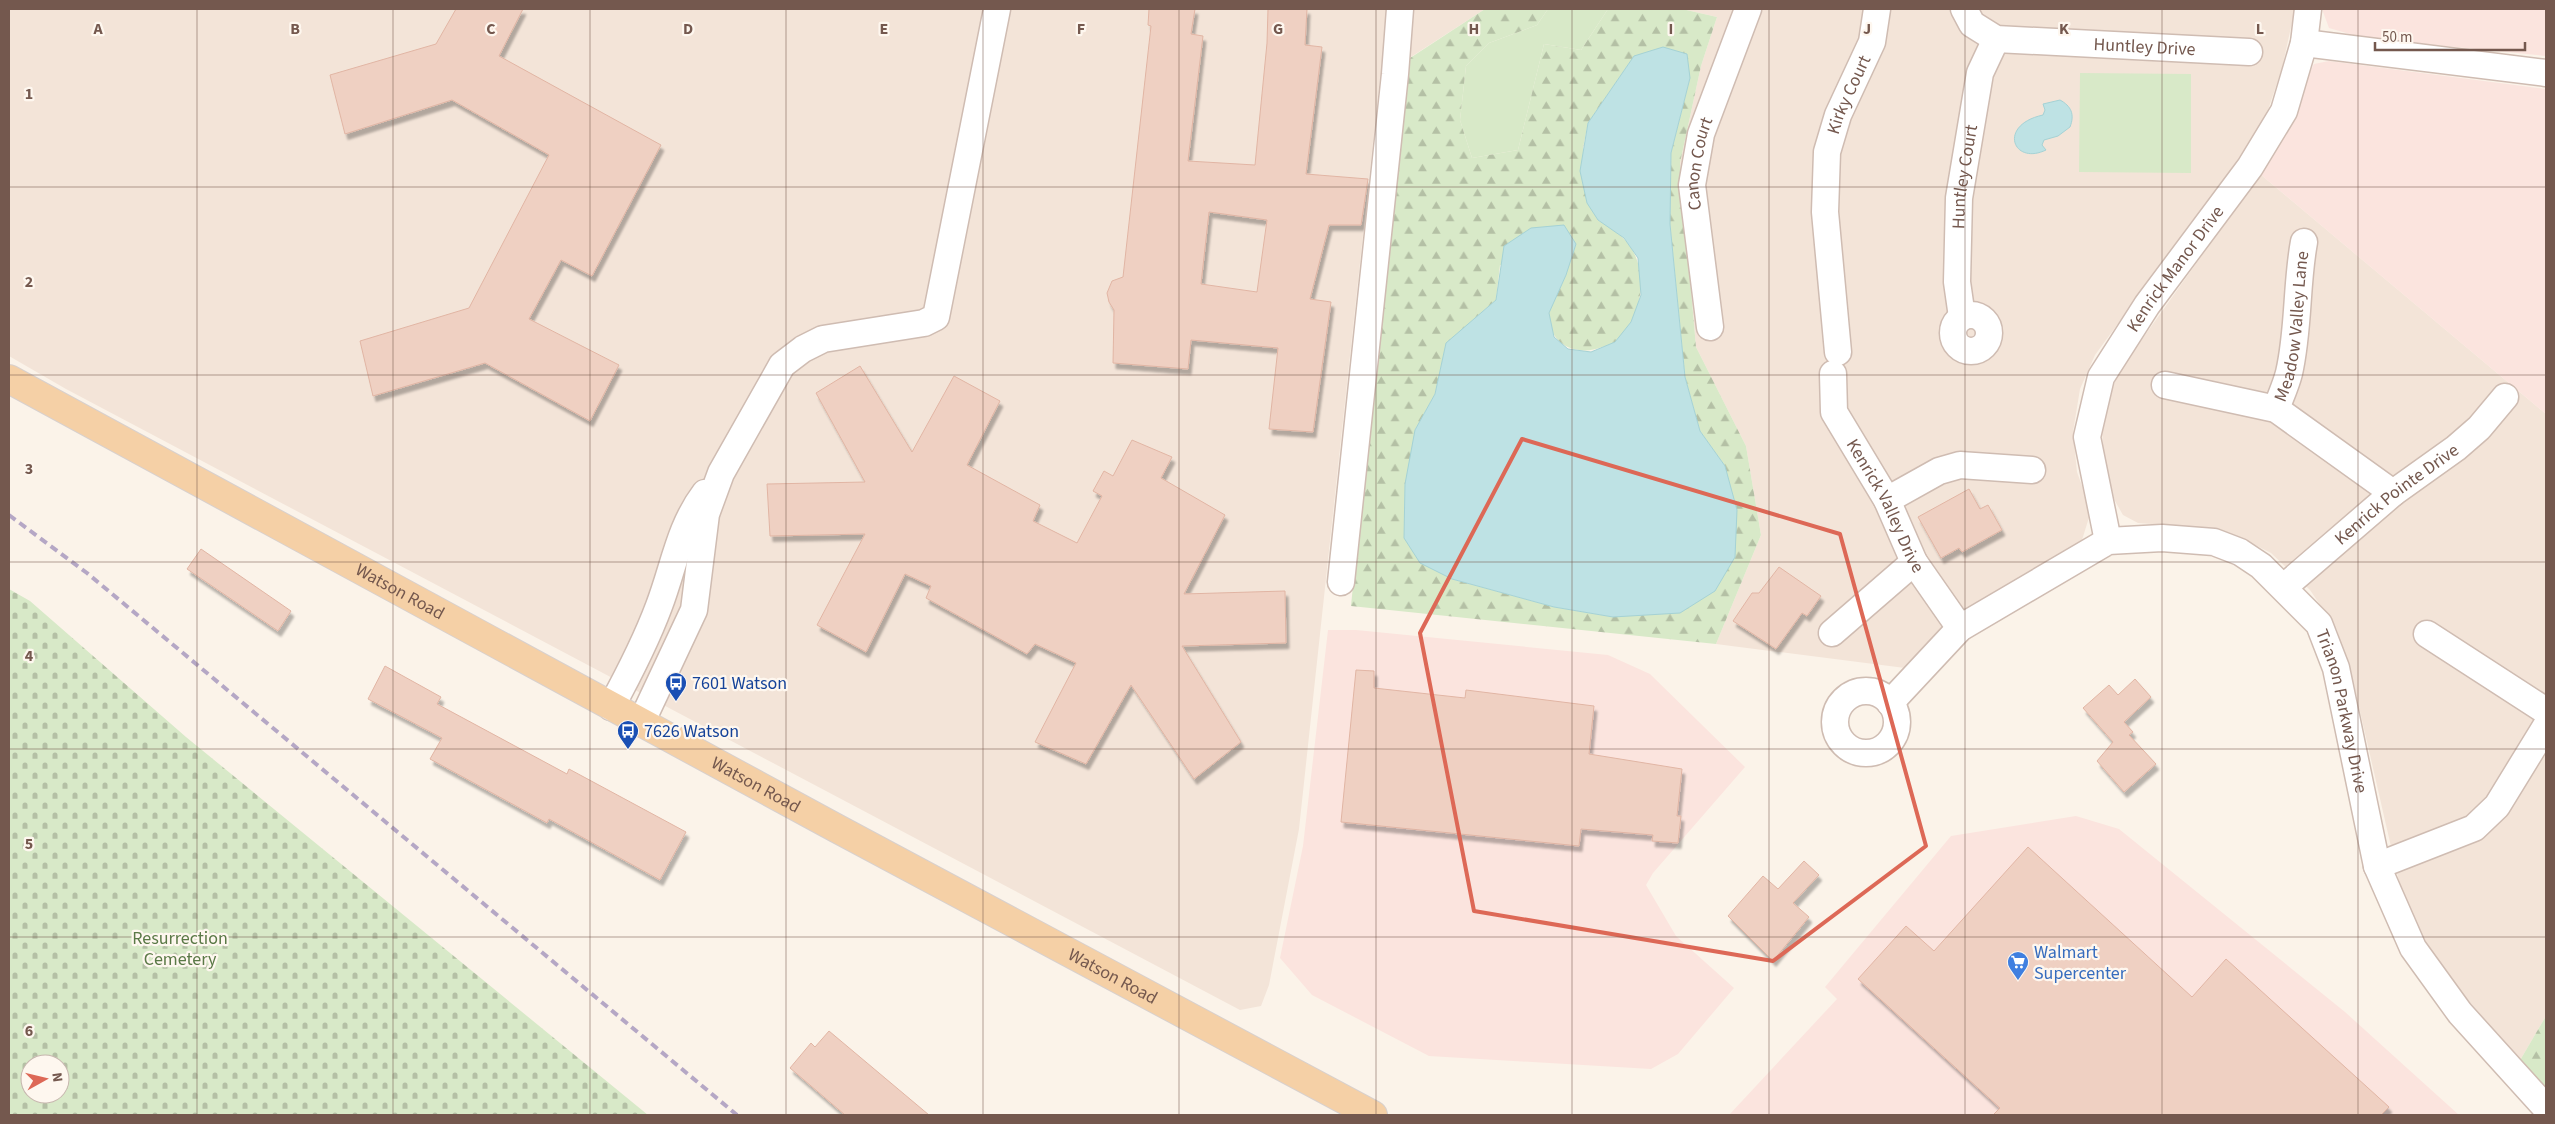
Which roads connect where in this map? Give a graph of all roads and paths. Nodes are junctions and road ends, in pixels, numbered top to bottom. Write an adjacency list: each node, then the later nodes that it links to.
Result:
1 (997, 9): 20 (street)
2 (1400, 9): 25 (street)
3 (1748, 9): 14 (street, Canon Court)
4 (1878, 9): 11 (street, Kirky Court)
5 (1964, 9): 7 (street, Huntley Drive)
6 (2308, 9): 8 (street, Kenrick Manor Drive)
7 (1996, 39): 9 (street, Huntley Drive); 13 (street, Huntley Court)
8 (2304, 43): 10 (street); 23 (street, Kenrick Manor Drive)
9 (2249, 52)
10 (2546, 73)
11 (1827, 152): 22 (street, Kenrick Valley Drive)
12 (2304, 242): 18 (street, Meadow Valley Lane)
13 (1962, 317)
14 (1710, 327)
15 (9, 380): 31 (main road, Watson Road)
16 (2165, 385): 18 (street)
17 (2505, 397): 21 (street, Kenrick Pointe Drive)
18 (2276, 409): 21 (street)
19 (2032, 470): 22 (street)
20 (721, 473): 31 (street); 33 (street)
21 (2393, 494): 26 (street, Kenrick Pointe Drive)
22 (1887, 500): 24 (street, Kenrick Valley Drive)
23 (2108, 541): 26 (street, Trianon Parkway Drive); 27 (street, Trianon Parkway Drive)
24 (1914, 562): 27 (street, Kenrick Valley Drive); 28 (street)
25 (1341, 582)
26 (2284, 587): 35 (street, Trianon Parkway Drive)
27 (1960, 628): 30 (street, Trianon Parkway Drive)
28 (1832, 633)
29 (2427, 634): 32 (street)
30 (1890, 703)
31 (612, 707): 33 (main road, Watson Road)
32 (2546, 711)
33 (641, 723): 37 (main road, Watson Road)
34 (2546, 726): 35 (street)
35 (2377, 866): 36 (street, Trianon Parkway Drive)
36 (2546, 1108)
37 (1373, 1115)

